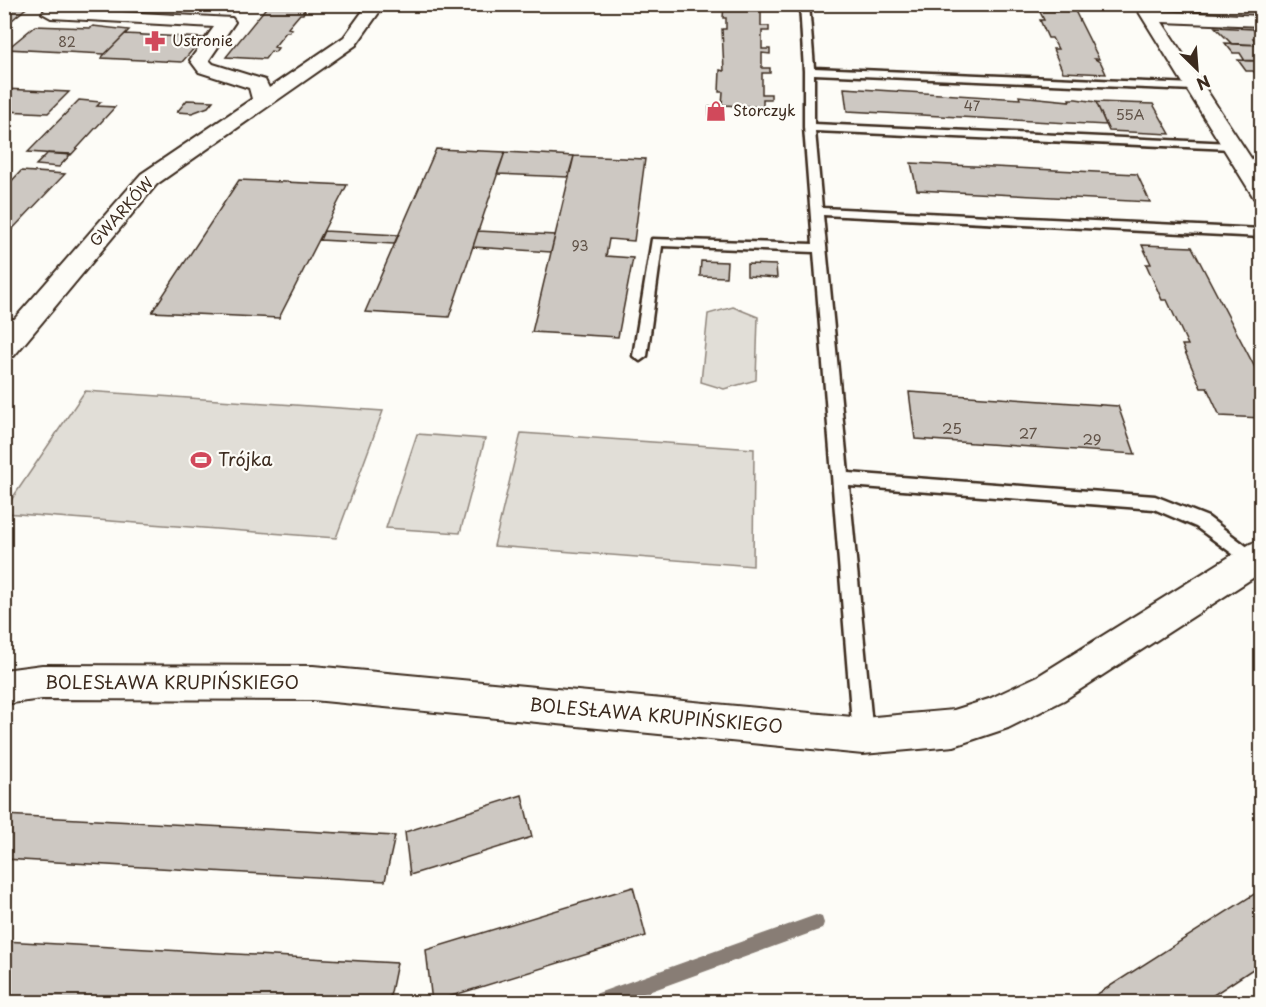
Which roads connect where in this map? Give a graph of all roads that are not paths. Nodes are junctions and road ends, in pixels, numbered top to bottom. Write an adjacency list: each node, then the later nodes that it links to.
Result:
1 (61, 4): 8 (street)
2 (377, 4): 8 (street, GWARKÓW)
3 (804, 4): 6 (lane)
4 (1146, 10): 5 (street); 7 (street)
5 (1262, 21)
6 (809, 71): 7 (lane); 9 (lane)
7 (1194, 87): 10 (street)
8 (263, 101): 15 (street, GWARKÓW)
9 (809, 128): 10 (lane); 12 (lane)
10 (1232, 146): 11 (street)
11 (1262, 193)
12 (817, 211): 13 (lane); 14 (lane)
13 (1262, 233)
14 (820, 248): 17 (lane); 18 (lane)
15 (14, 324): 16 (street, GWARKÓW)
16 (4, 349)
17 (640, 356)
18 (840, 479): 19 (lane); 21 (lane)
19 (1258, 557): 21 (street, BOLESŁAWA KRUPIŃSKIEGO)
20 (4, 687): 21 (street, BOLESŁAWA KRUPIŃSKIEGO)
21 (862, 736)

